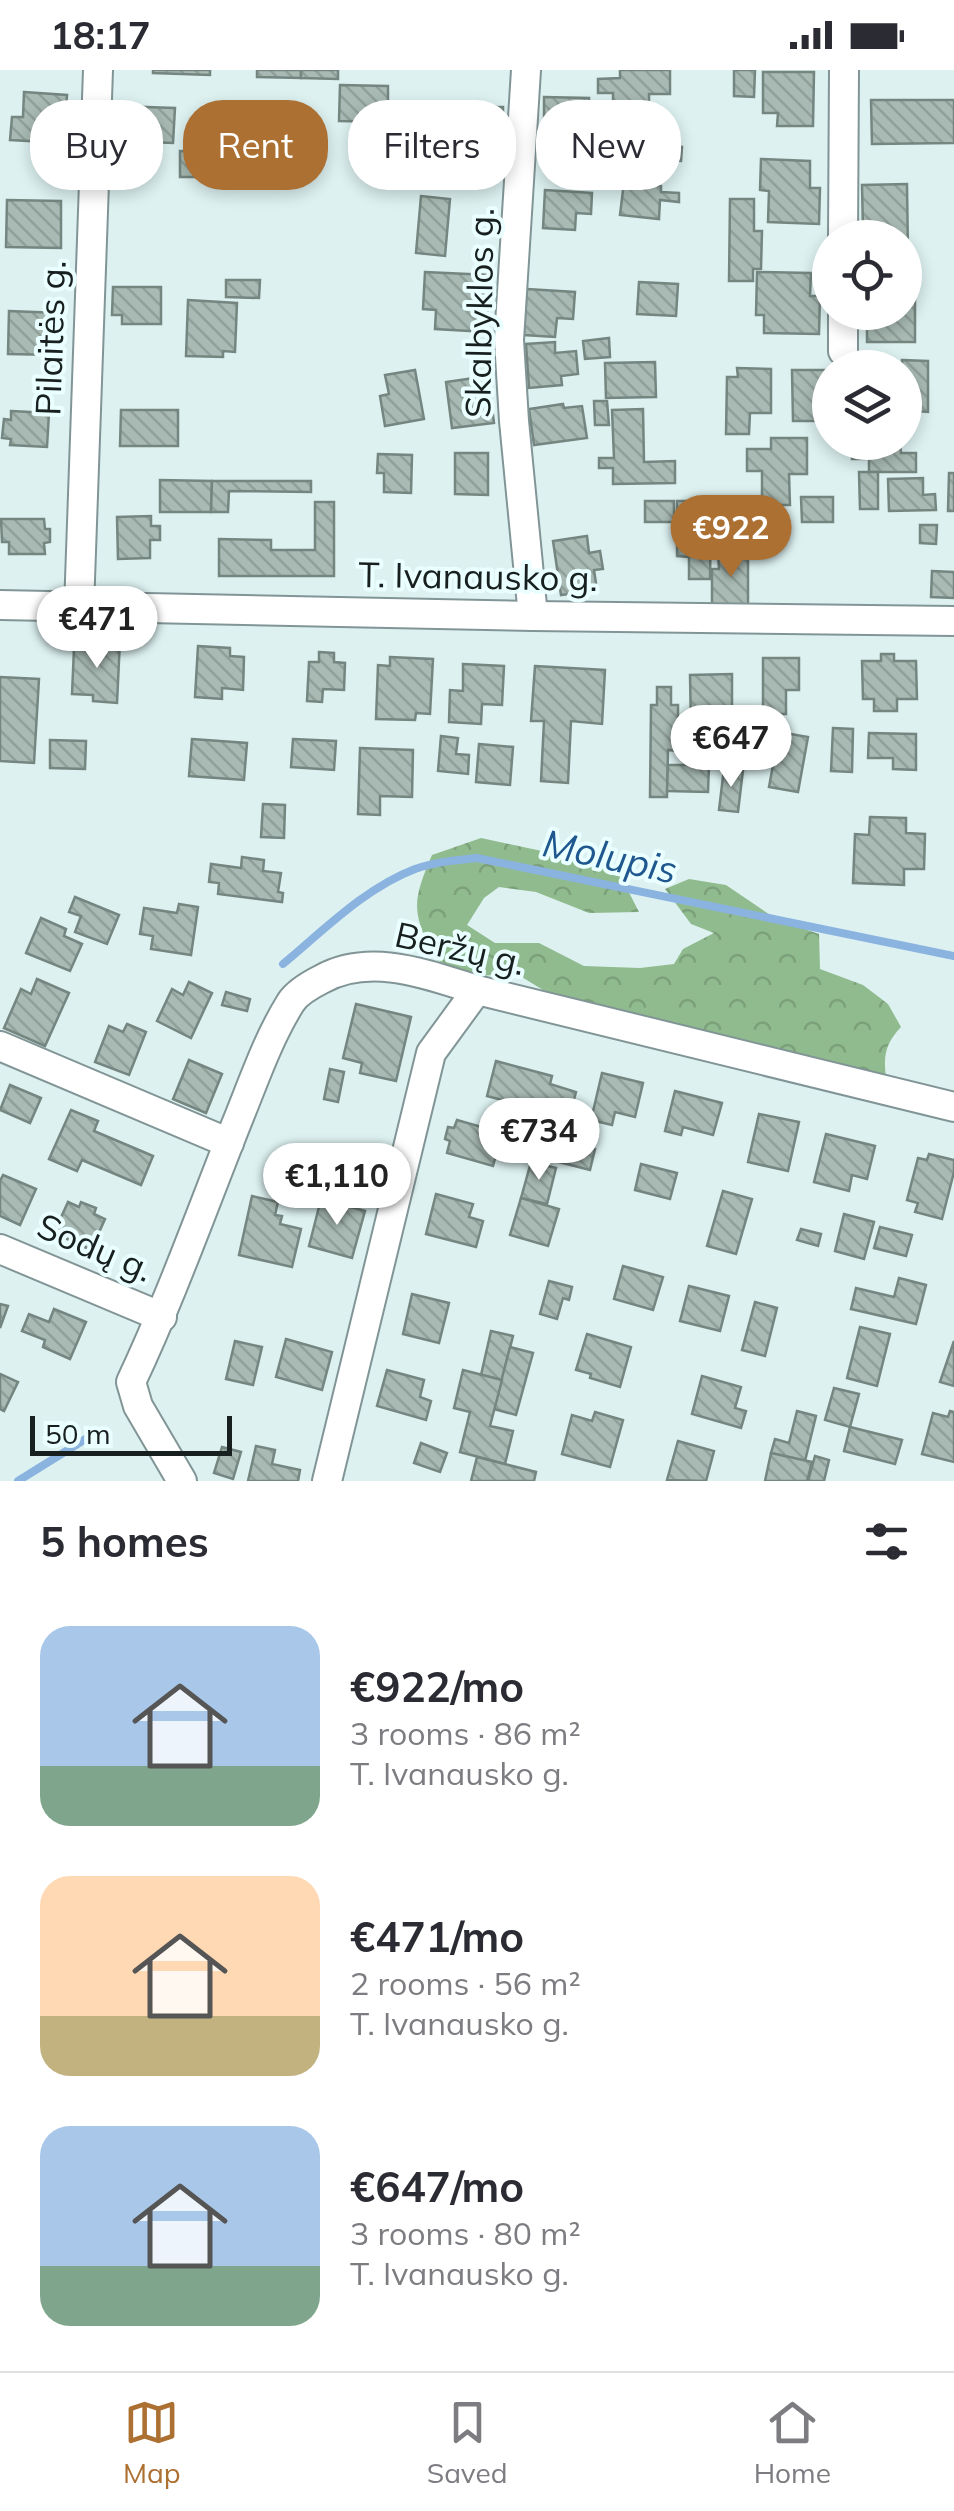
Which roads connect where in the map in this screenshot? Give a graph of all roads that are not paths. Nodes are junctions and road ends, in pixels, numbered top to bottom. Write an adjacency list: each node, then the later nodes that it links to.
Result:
1 (98, 70): 6 (street, Pilaitės g.)
2 (526, 70): 7 (street, Skalbyklos g.)
3 (844, 70): 4 (street)
4 (843, 220)
5 (0, 605): 6 (street, T. Ivanausko g.)
6 (79, 608): 7 (street, T. Ivanausko g.)
7 (533, 616): 8 (street, T. Ivanausko g.)
8 (954, 621)
9 (477, 990): 11 (street, Beržų g.); 12 (street, Beržų g.); 16 (street)
10 (0, 1046): 12 (street)
11 (954, 1107)
12 (229, 1143): 14 (street, Beržų g.)
13 (0, 1249): 14 (street, Sodų g.)
14 (162, 1317): 15 (street, Beržų g.)
15 (182, 1481)
16 (326, 1481)

